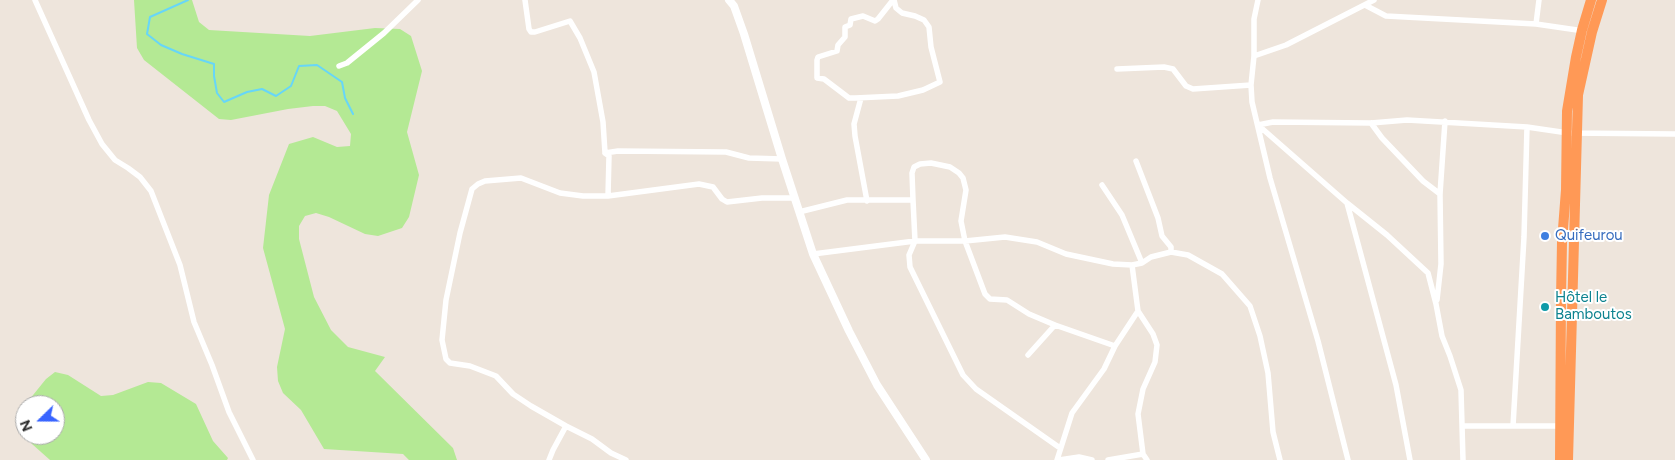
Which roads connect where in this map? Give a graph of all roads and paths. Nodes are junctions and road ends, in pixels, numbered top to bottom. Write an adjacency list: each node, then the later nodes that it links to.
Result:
1 (35, 0): 53 (street)
2 (418, 0): 15 (street)
3 (526, 0): 25 (street)
4 (729, 0): 26 (street)
5 (893, 0): 18 (street); 18 (street)
6 (1258, 0): 14 (street)
7 (1374, 0): 11 (street)
8 (1539, 0): 12 (street)
9 (1591, 0): 13 (highway)
10 (1602, 0): 13 (highway)
11 (1365, 5): 12 (street); 14 (street)
12 (1536, 24): 13 (street)
13 (1587, 31): 23 (highway)
14 (1254, 56): 17 (street)
15 (339, 66)
16 (1117, 69): 17 (street)
17 (1251, 85): 21 (street)
18 (861, 98): 33 (street)
19 (1445, 121): 20 (street); 22 (street); 29 (street)
20 (1371, 124): 21 (street); 29 (street)
21 (1258, 125): 34 (street); 62 (street)
22 (1527, 127): 23 (street); 49 (street)
23 (1572, 132): 24 (street); 50 (highway)
24 (1675, 134)
25 (605, 153): 26 (street); 30 (street)
26 (782, 159): 31 (street)
27 (1136, 161): 38 (street)
28 (1102, 185): 40 (street)
29 (1440, 194): 42 (street)
30 (608, 196): 31 (street); 47 (street)
31 (795, 198): 35 (street)
32 (913, 200): 33 (street); 36 (street); 37 (street)
33 (867, 201): 35 (street)
34 (1347, 203): 42 (street); 63 (street)
35 (799, 212): 39 (street)
36 (915, 241): 37 (street); 39 (street); 51 (street)
37 (965, 241): 41 (street); 44 (street)
38 (1171, 252): 40 (street); 61 (street)
39 (813, 254): 56 (street)
40 (1142, 263): 41 (street)
41 (1132, 265): 43 (street)
42 (1436, 304): 48 (street)
43 (1138, 310): 45 (street); 52 (street)
44 (1055, 325): 45 (street); 46 (street)
45 (1115, 346): 51 (street)
46 (1028, 355)
47 (566, 426): 54 (street); 55 (street)
48 (1462, 426): 49 (street); 64 (street)
49 (1513, 426): 50 (street)
50 (1565, 426): 65 (highway); 66 (highway)
51 (1060, 448): 57 (street)
52 (1143, 454): 59 (street); 60 (street)
53 (253, 460)
54 (549, 460)
55 (626, 460)
56 (926, 460)
57 (1058, 460): 58 (street)
58 (1092, 460)
59 (1108, 460)
60 (1147, 460)
61 (1280, 460)
62 (1348, 460)
63 (1410, 460)
64 (1463, 460)
65 (1560, 460)
66 (1568, 460)

